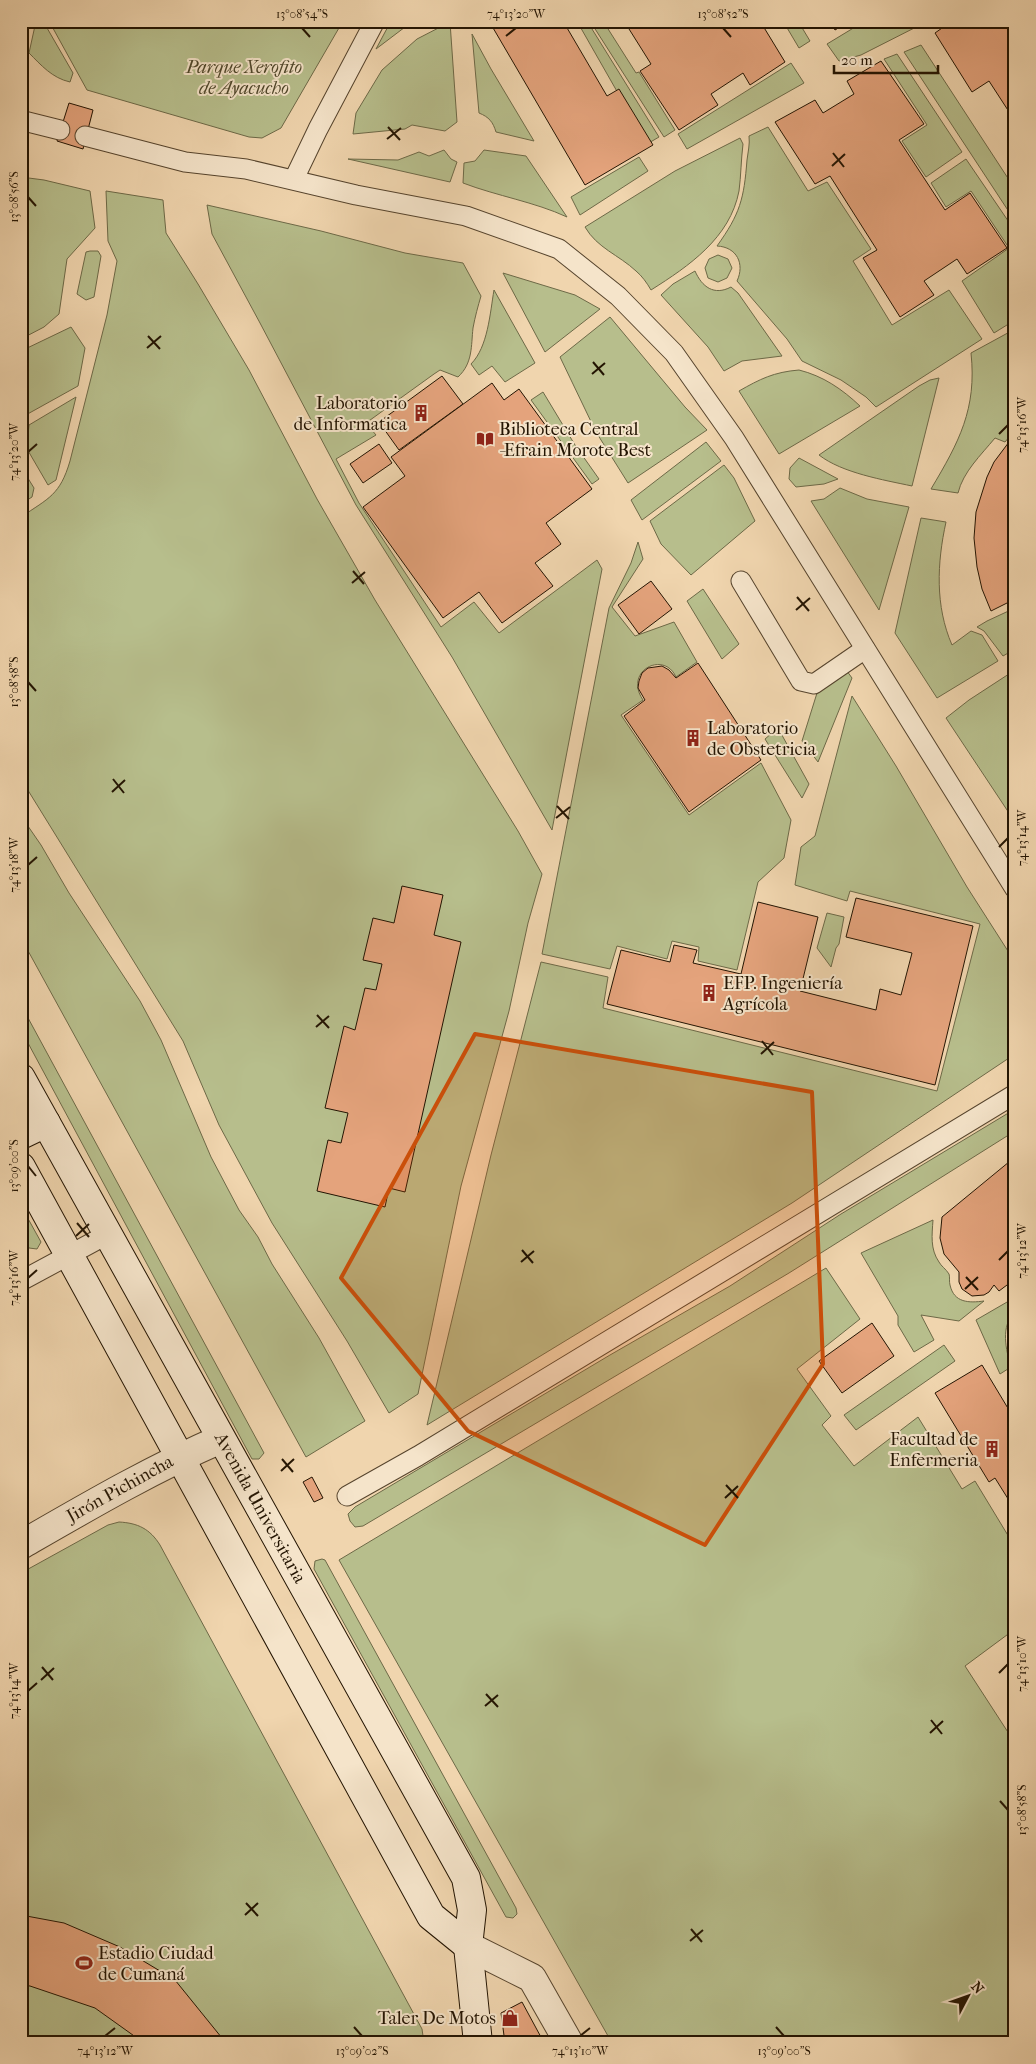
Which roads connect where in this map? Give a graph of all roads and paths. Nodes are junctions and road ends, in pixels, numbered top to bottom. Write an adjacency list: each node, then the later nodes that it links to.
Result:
1 (375, 21): 5 (lane)
2 (22, 119): 3 (lane)
3 (60, 130)
4 (85, 136): 5 (lane)
5 (294, 179): 7 (lane)
6 (742, 581): 7 (lane)
7 (865, 648): 8 (lane)
8 (1015, 889)
9 (21, 1078): 11 (street, Avenida Universitaria)
10 (1015, 1094): 19 (lane)
11 (46, 1123): 12 (street); 14 (street, Avenida Universitaria)
12 (21, 1135)
13 (21, 1167): 15 (street)
14 (108, 1234): 15 (lane); 17 (street, Avenida Universitaria)
15 (69, 1255): 16 (lane); 18 (street)
16 (21, 1281)
17 (221, 1439): 18 (street, Jirón Pichincha); 21 (street, Avenida Universitaria)
18 (180, 1457): 20 (street, Jirón Pichincha); 21 (street)
19 (347, 1496)
20 (21, 1544)
21 (468, 1946): 22 (street, Avenida Universitaria); 23 (street)
22 (478, 2043)
23 (569, 2043)

